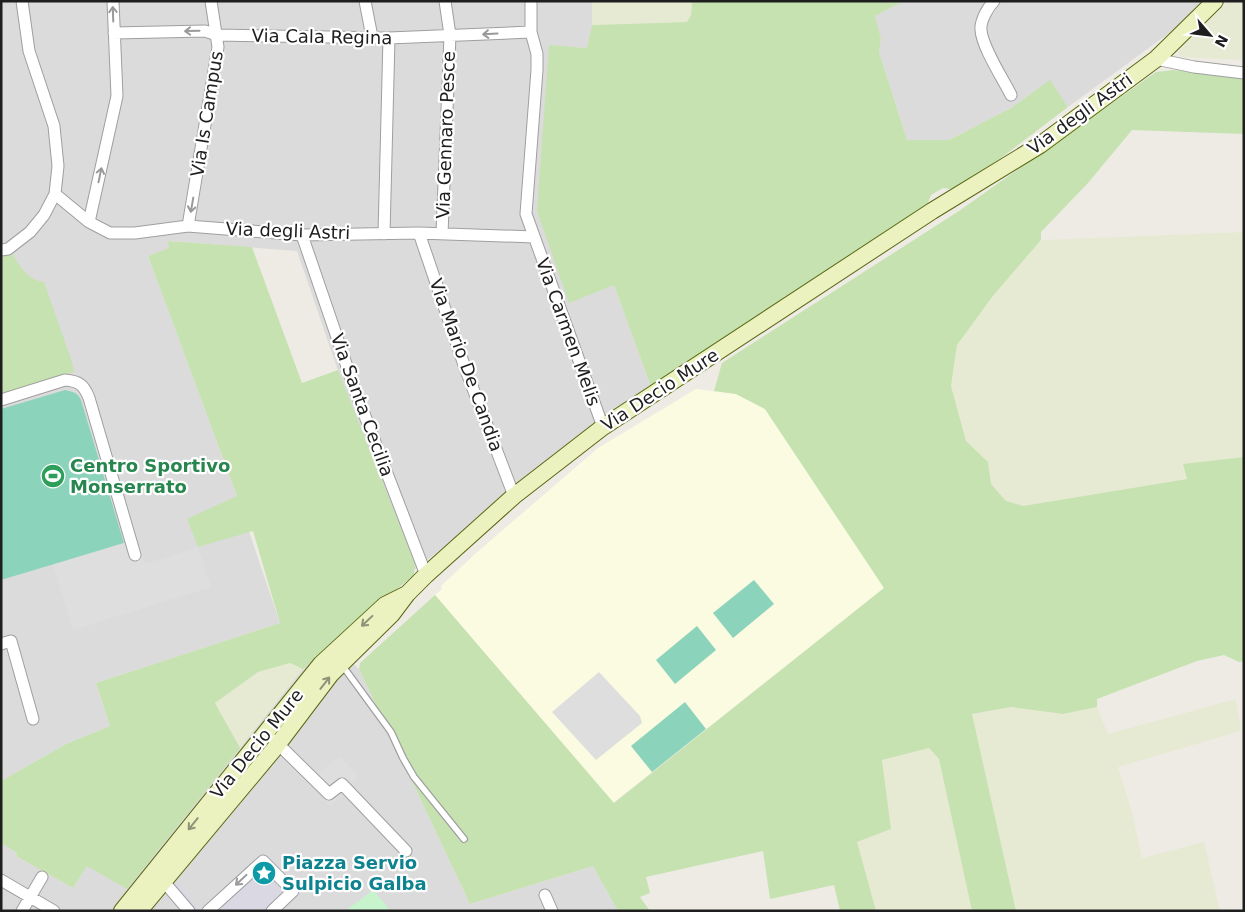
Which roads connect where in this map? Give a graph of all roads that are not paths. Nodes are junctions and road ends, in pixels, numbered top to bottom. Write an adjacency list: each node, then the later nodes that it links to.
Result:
1 (22, 1): 18 (street)
2 (113, 1): 10 (street, one-way to 2)
3 (211, 1): 11 (street, Via Is Campus)
4 (365, 1): 13 (street)
5 (444, 1): 12 (street, Via Gennaro Pesce)
6 (531, 1): 9 (street, Via Carmen Melis)
7 (994, 1): 17 (street)
8 (1215, 1): 15 (street, Via degli Astri)
9 (531, 32): 12 (street, Via Cala Regina, one-way to 12); 26 (street, Via Carmen Melis)
10 (114, 33): 11 (street, Via Cala Regina, one-way to 10); 20 (street, one-way to 10)
11 (217, 35): 13 (street, Via Cala Regina); 21 (street, Via Is Campus, one-way to 21)
12 (450, 36): 14 (street, Via Cala Regina); 24 (street, Via Gennaro Pesce)
13 (372, 37): 14 (street, Via Cala Regina)
14 (389, 38): 23 (street)
15 (1156, 59): 16 (street); 19 (street, Via degli Astri)
16 (1244, 74)
17 (1011, 95)
18 (55, 194): 20 (street, Via degli Astri); 27 (street)
19 (932, 212): 29 (street, Via Decio Mure)
20 (89, 222): 21 (street, Via degli Astri)
21 (188, 226): 25 (street, Via degli Astri)
22 (419, 233): 23 (street, Via degli Astri); 24 (street, Via degli Astri); 30 (street, Via Mario De Candia)
23 (384, 234): 25 (street, Via degli Astri)
24 (442, 234): 26 (street, Via degli Astri)
25 (302, 235): 32 (street, Via Santa Cecilia)
26 (534, 237): 29 (street, Via Carmen Melis)
27 (1, 250)
28 (1, 400): 31 (street)
29 (603, 427): 30 (street, Via Decio Mure)
30 (514, 496): 32 (street, Via Decio Mure)
31 (135, 555)
32 (426, 574): 33 (street, Via Decio Mure)
33 (407, 594): 35 (street, Via Decio Mure); 37 (street, Via Decio Mure, one-way to 37)
34 (1, 644): 36 (street)
35 (342, 664): 37 (street, Via Decio Mure, one-way to 35); 38 (lane)
36 (34, 719)
37 (272, 738): 39 (street); 40 (street, Via Decio Mure)
38 (464, 839)
39 (406, 850)
40 (159, 876): 47 (street, Via Decio Mure); 48 (street, Via Decio Mure); 49 (street)
41 (42, 877): 44 (street)
42 (1, 880): 44 (street)
43 (545, 895): 52 (street)
44 (31, 897): 45 (street); 46 (street)
45 (22, 911)
46 (54, 911)
47 (122, 911)
48 (139, 911)
49 (189, 911)
50 (208, 911): 51 (street, one-way to 50)
51 (272, 911)
52 (552, 911)

